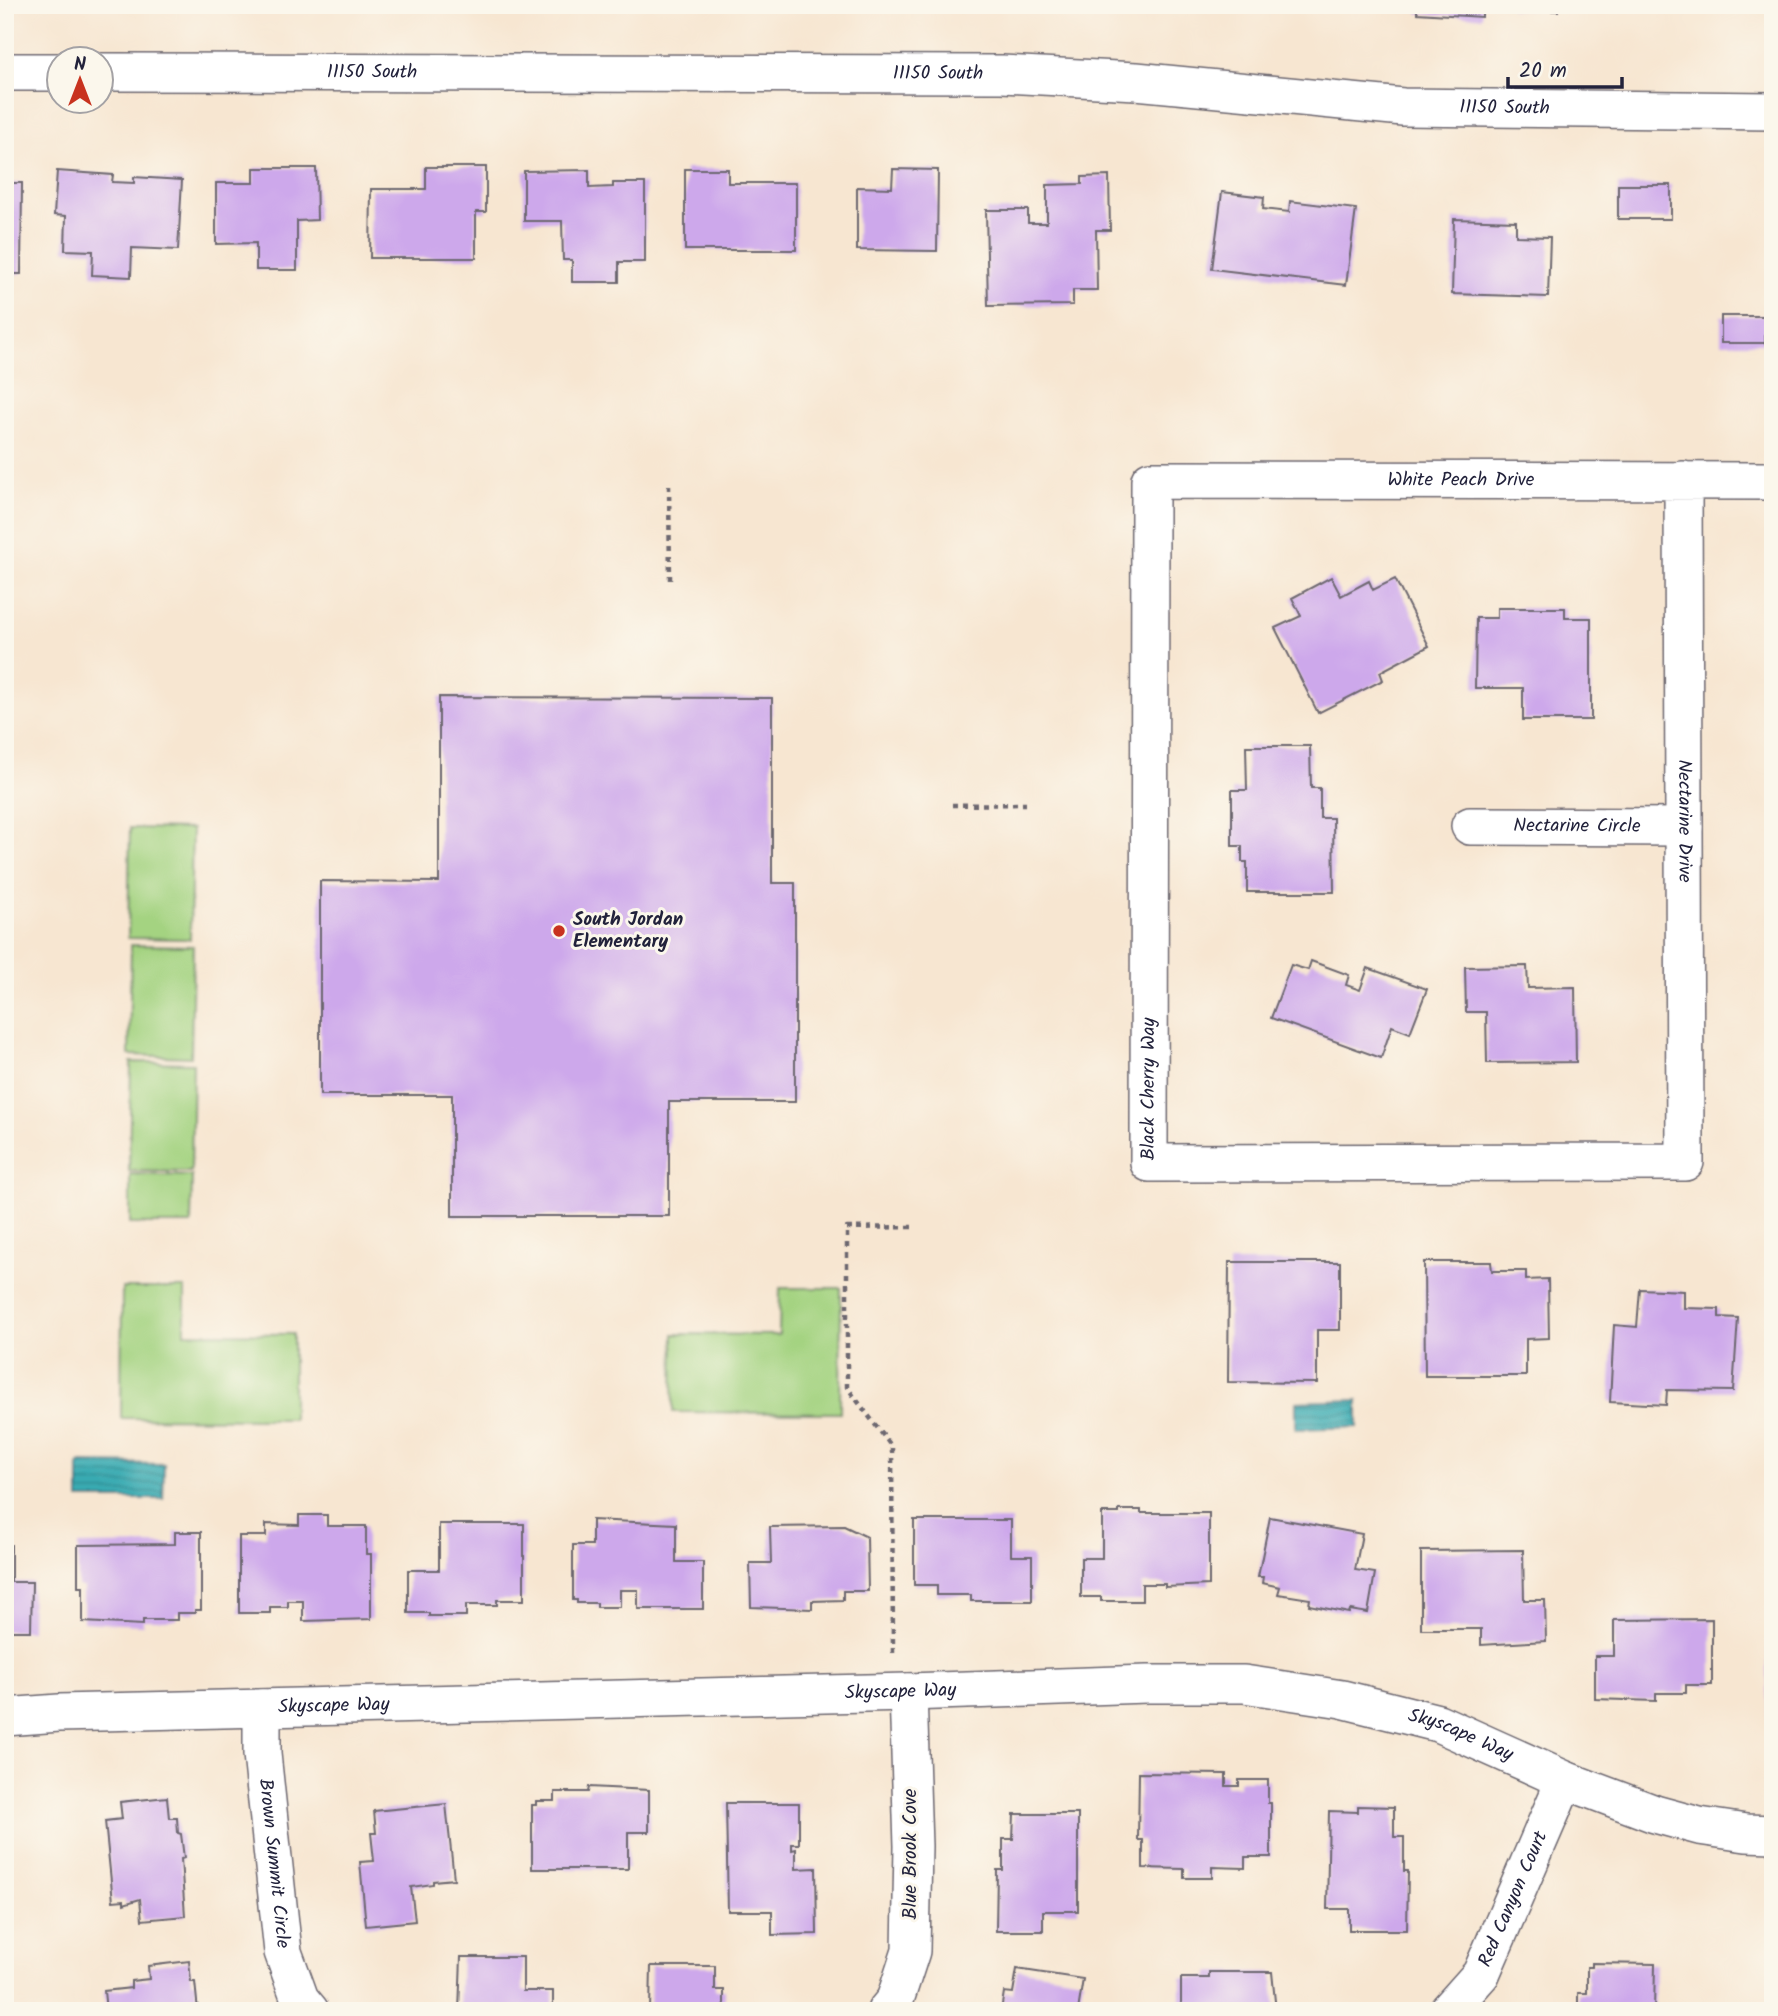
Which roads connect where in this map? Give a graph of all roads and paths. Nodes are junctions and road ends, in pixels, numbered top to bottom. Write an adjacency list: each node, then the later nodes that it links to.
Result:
1 (5, 72): 2 (street)
2 (46, 72)
3 (116, 72): 4 (street, 11150 South)
4 (1773, 111)
5 (1150, 480): 6 (street, White Peach Drive); 14 (street, Black Cherry Way)
6 (1683, 481): 7 (street, White Peach Drive); 13 (street, Nectarine Drive)
7 (1773, 481)
8 (669, 485): 9 (path)
9 (670, 580)
10 (1026, 804): 11 (path)
11 (952, 805)
12 (1470, 826): 13 (street, Nectarine Circle)
13 (1684, 827): 14 (street, Nectarine Drive)
14 (1685, 1162)
15 (912, 1227): 16 (path)
16 (893, 1653)
17 (908, 1692): 18 (street, Skyscape Way); 20 (street, Skyscape Way); 23 (street, Blue Brook Cove)
18 (262, 1708): 19 (street, Skyscape Way); 22 (street, Brown Summit Circle)
19 (5, 1717)
20 (1565, 1780): 21 (street, Skyscape Way); 24 (street, Red Canyon Court)
21 (1773, 1835)
22 (310, 2011)
23 (886, 2011)
24 (1448, 2011)

